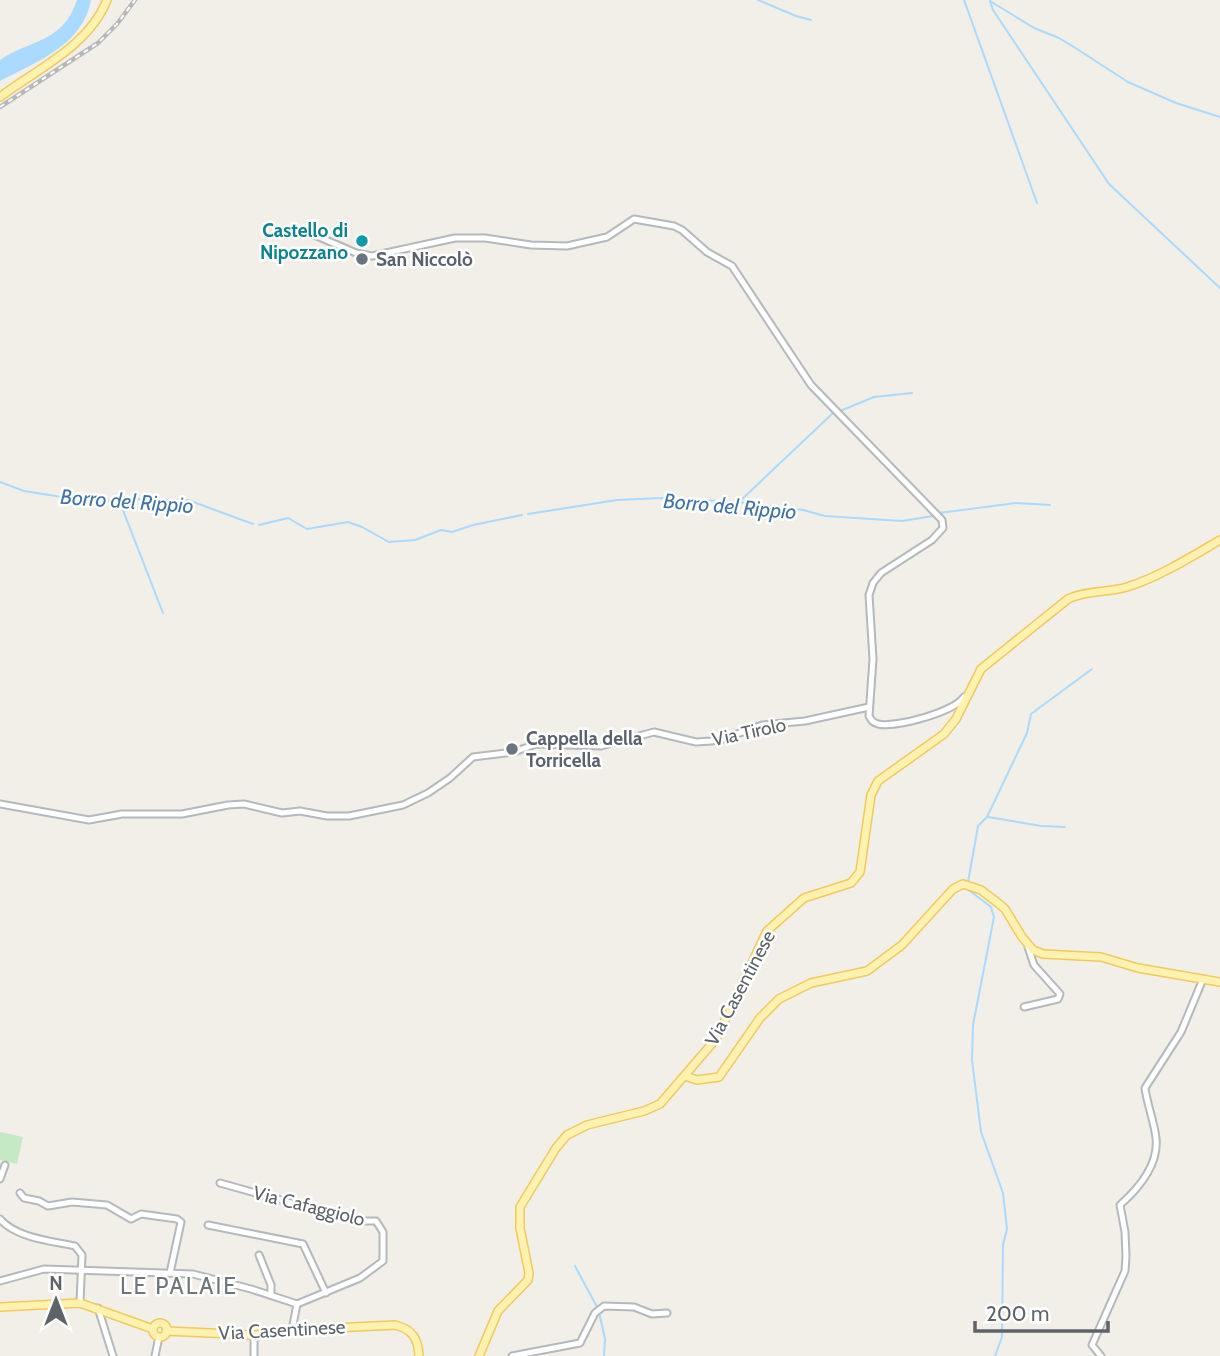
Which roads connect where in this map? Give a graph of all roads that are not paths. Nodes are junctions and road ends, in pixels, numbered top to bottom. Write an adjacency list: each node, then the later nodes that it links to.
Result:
1 (107, 0): 2 (main road)
2 (0, 97)
3 (310, 233): 6 (street)
4 (1220, 540): 5 (main road, Via Casentinese)
5 (967, 698): 6 (street); 12 (main road, Via Casentinese)
6 (869, 706): 7 (street, Via Tirolo)
7 (0, 804)
8 (1027, 942): 9 (main road); 11 (street); 12 (main road)
9 (1203, 979): 10 (main road); 41 (street)
10 (1220, 982)
11 (1024, 1007)
12 (685, 1076): 39 (main road, Via Casentinese)
13 (5, 1165): 14 (street)
14 (0, 1179)
15 (220, 1183): 23 (street, Via Cafaggiolo)
16 (20, 1193): 21 (street)
17 (0, 1219): 20 (street)
18 (208, 1225): 23 (street, Via Cafaggiolo)
19 (259, 1255): 24 (street)
20 (81, 1271): 21 (street); 22 (street); 25 (street)
21 (170, 1273): 24 (street)
22 (0, 1281)
23 (326, 1293): 26 (street, Via Cafaggiolo)
24 (271, 1296): 26 (street)
25 (80, 1303): 27 (main road, Via Casentinese); 28 (main road, Via Casentinese)
26 (297, 1304): 31 (street)
27 (0, 1307)
28 (98, 1308): 30 (main road, Via Casentinese); 35 (street)
29 (667, 1313): 40 (street)
30 (153, 1329): 32 (main road, Via Casentinese); 34 (main road)
31 (292, 1330): 33 (main road, Via Casentinese); 38 (main road, Via Casentinese)
32 (166, 1331): 33 (main road, Via Casentinese); 34 (main road)
33 (254, 1335): 37 (street)
34 (159, 1337): 36 (street)
35 (113, 1356)
36 (155, 1356)
37 (254, 1356)
38 (419, 1356)
39 (479, 1356)
40 (512, 1356)
41 (1101, 1356)

